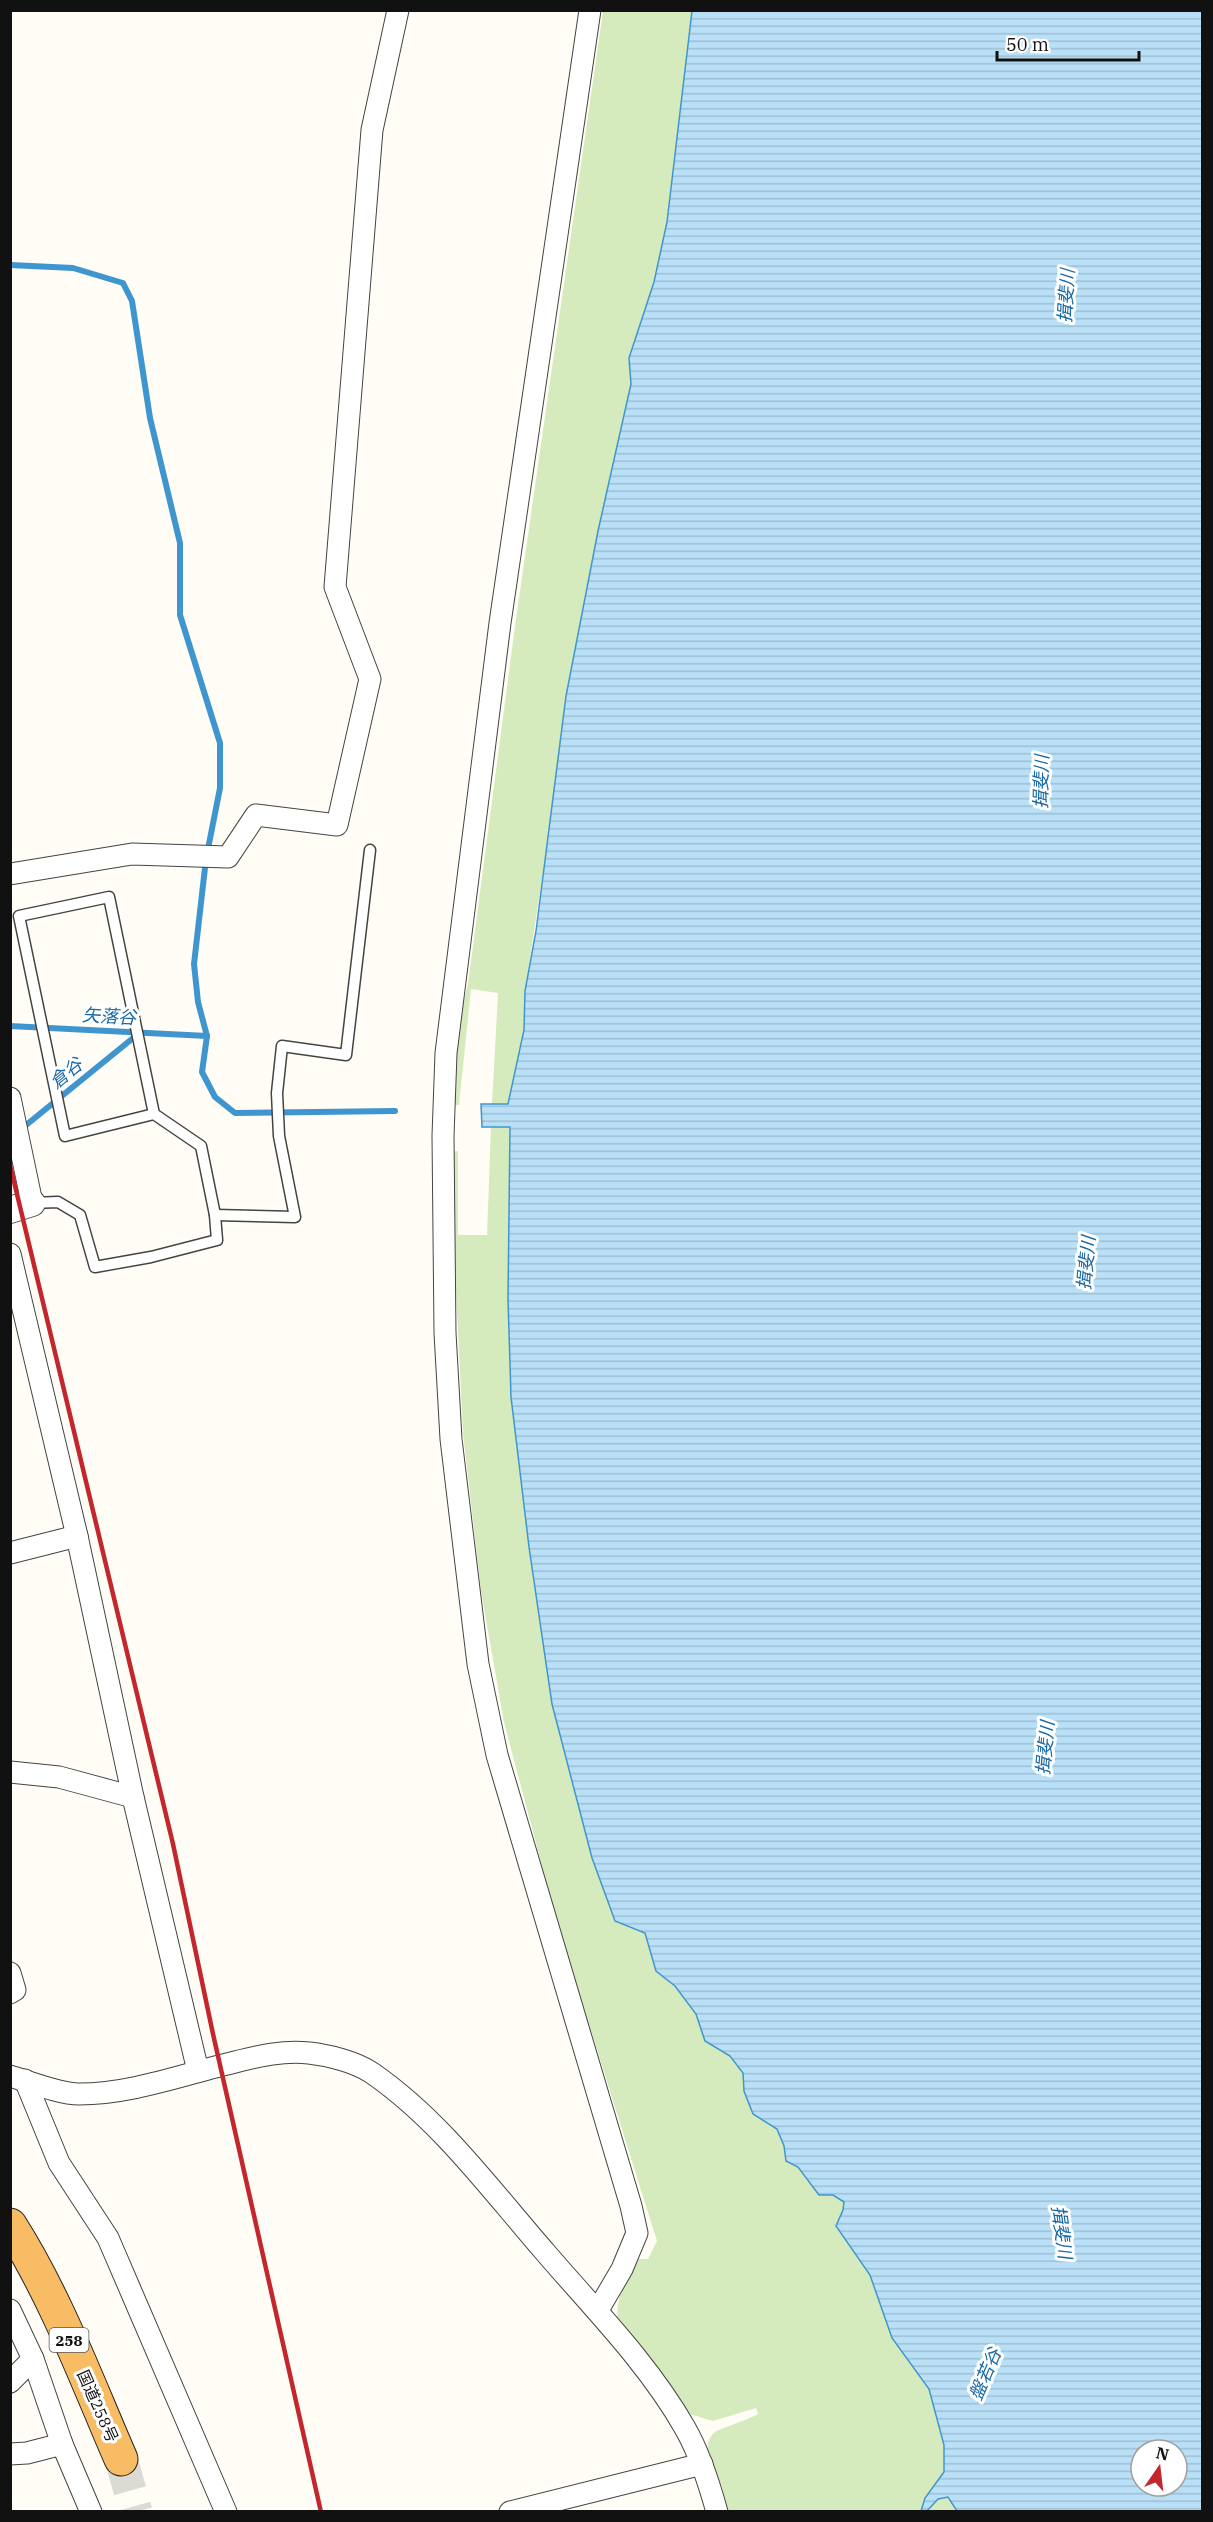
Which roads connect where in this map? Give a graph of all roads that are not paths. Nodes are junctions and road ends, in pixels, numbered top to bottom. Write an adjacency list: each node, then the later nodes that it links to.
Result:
1 (399, 10): 4 (street)
2 (590, 10): 20 (street)
3 (370, 850): 8 (lane)
4 (10, 874)
5 (10, 1098): 7 (street)
6 (154, 1114): 6 (lane); 8 (lane)
7 (21, 1207): 8 (lane)
8 (215, 1215)
9 (10, 1254): 10 (street)
10 (77, 1536): 11 (street); 13 (street)
11 (10, 1552)
12 (10, 1772): 13 (street)
13 (133, 1797): 16 (street)
14 (10, 1973): 15 (street)
15 (10, 1993)
16 (198, 2071): 17 (street); 20 (street)
17 (18, 2078): 28 (street)
18 (10, 2224): 25 (highway, 国道258号 / 258)
19 (10, 2310): 21 (street)
20 (598, 2310): 26 (street)
21 (33, 2359): 22 (street); 23 (street)
22 (10, 2382)
23 (62, 2444): 24 (street); 27 (street)
24 (10, 2454)
25 (121, 2459)
26 (704, 2469): 29 (street); 30 (street)
27 (91, 2511)
28 (226, 2511)
29 (510, 2511)
30 (717, 2511)

